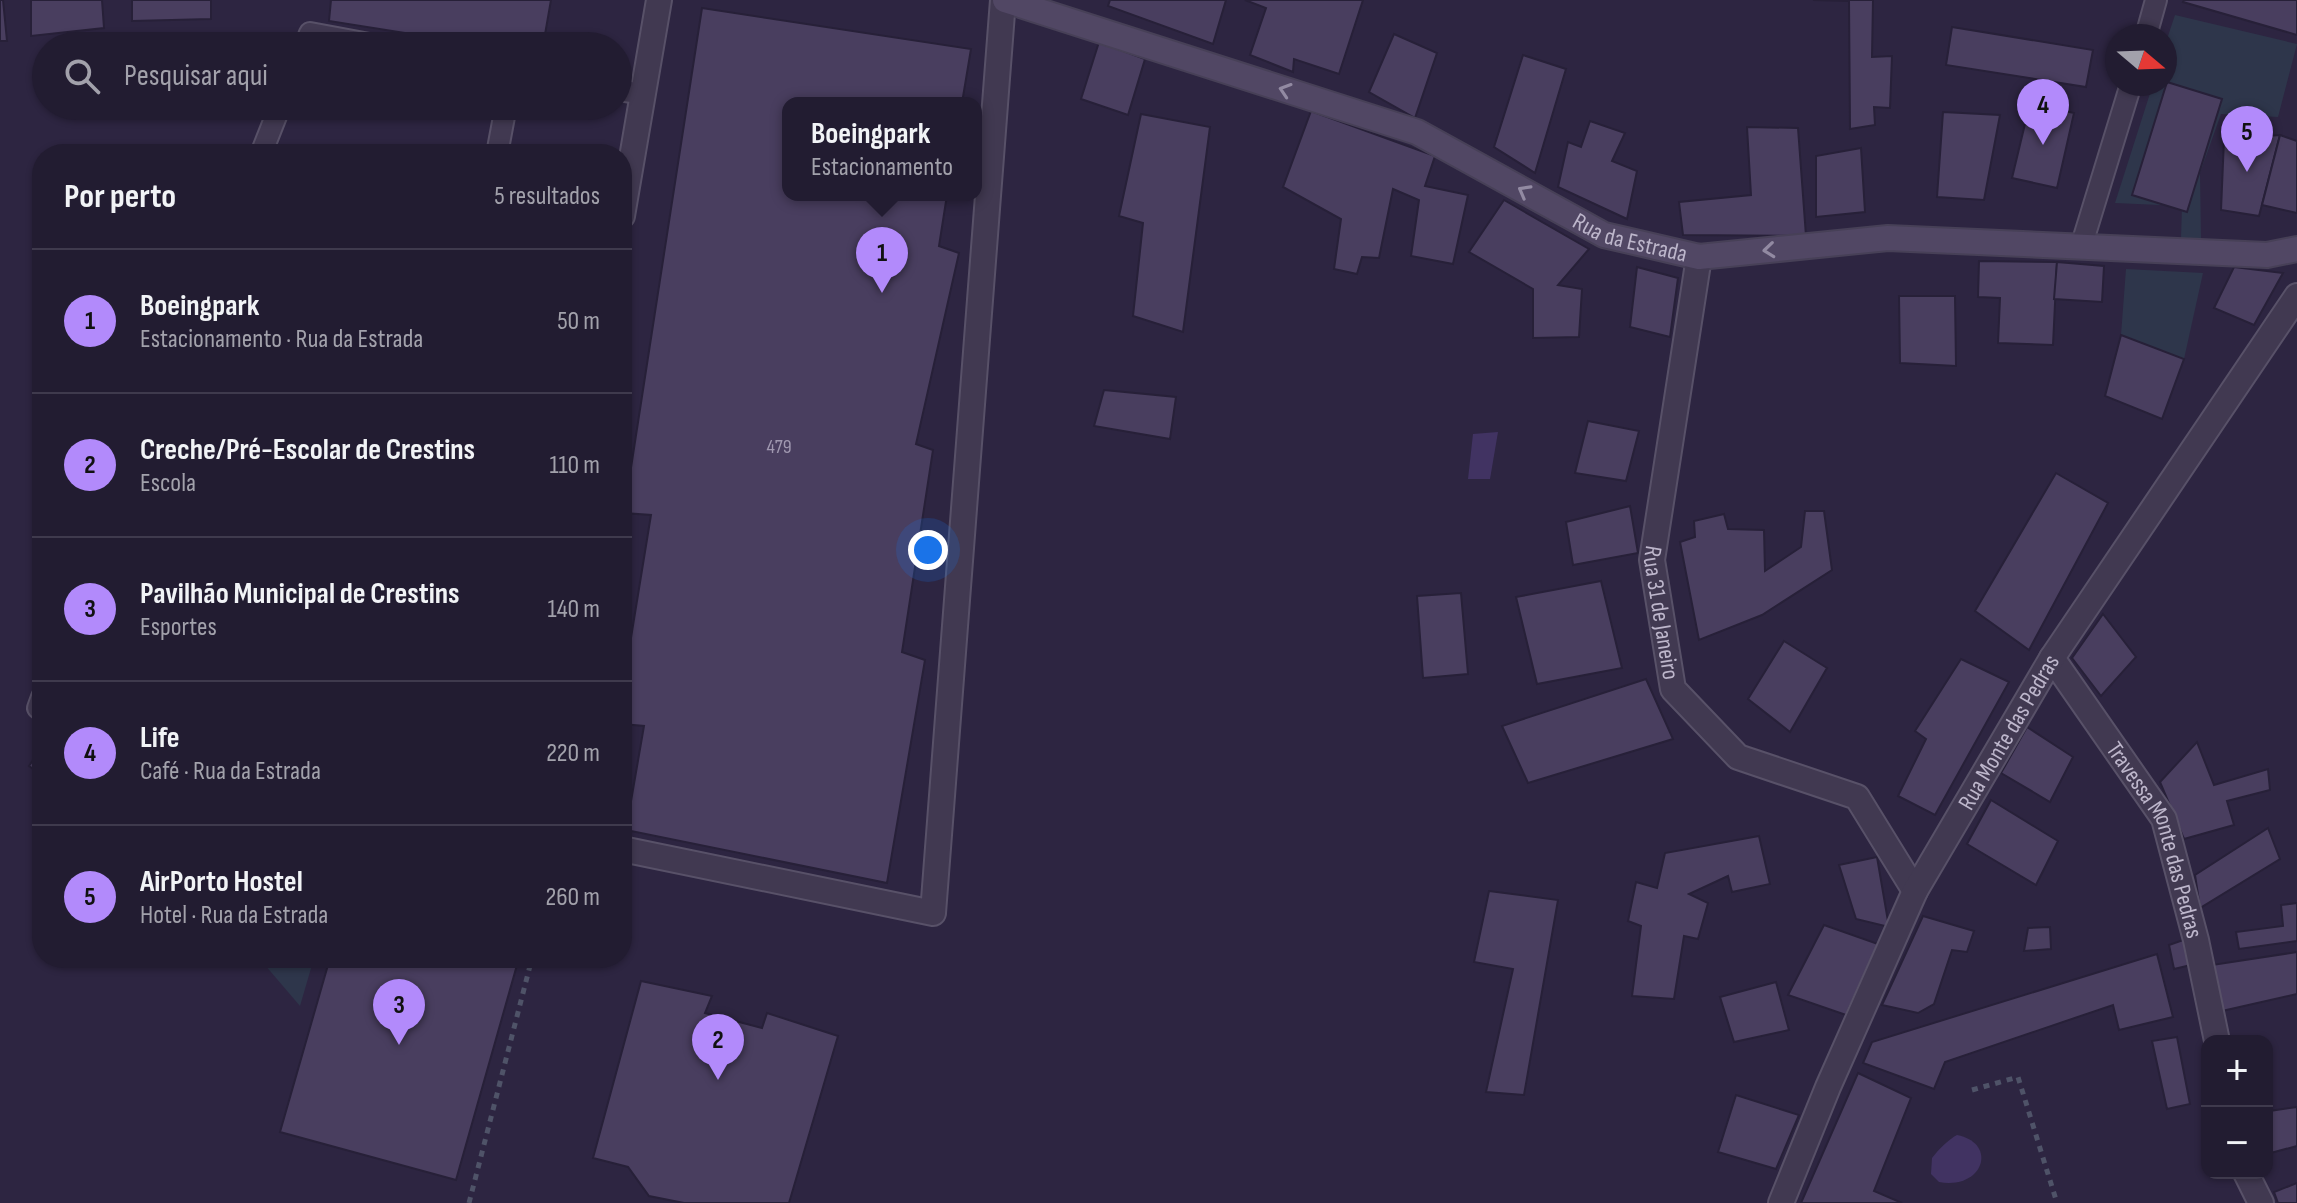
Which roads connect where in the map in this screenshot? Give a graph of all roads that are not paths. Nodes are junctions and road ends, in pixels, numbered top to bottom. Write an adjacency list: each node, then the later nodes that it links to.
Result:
1 (659, 0): 6 (street)
2 (1004, 0): 15 (street, Rua da Estrada, one-way to 2); 18 (street)
3 (2156, 0): 4 (lane)
4 (2149, 24)
5 (632, 92): 6 (lane)
6 (643, 94): 12 (street)
7 (2127, 96): 13 (lane)
8 (274, 120): 10 (lane)
9 (503, 120): 11 (lane)
10 (265, 144)
11 (499, 144)
12 (632, 158)
13 (2081, 247): 14 (street, Rua da Estrada); 15 (street, Rua da Estrada, one-way to 15)
14 (2297, 249)
15 (1699, 257): 19 (street, Rua 31 de Janeiro)
16 (2297, 296): 17 (street, Rua Monte das Pedras)
17 (2052, 658): 19 (street, Rua Monte das Pedras); 20 (street, Travessa Monte das Pedras)
18 (632, 851)
19 (1915, 891): 22 (street, Rua Monte das Pedras)
20 (2216, 1035)
21 (2249, 1179): 23 (street)
22 (1781, 1203)
23 (2261, 1203)

